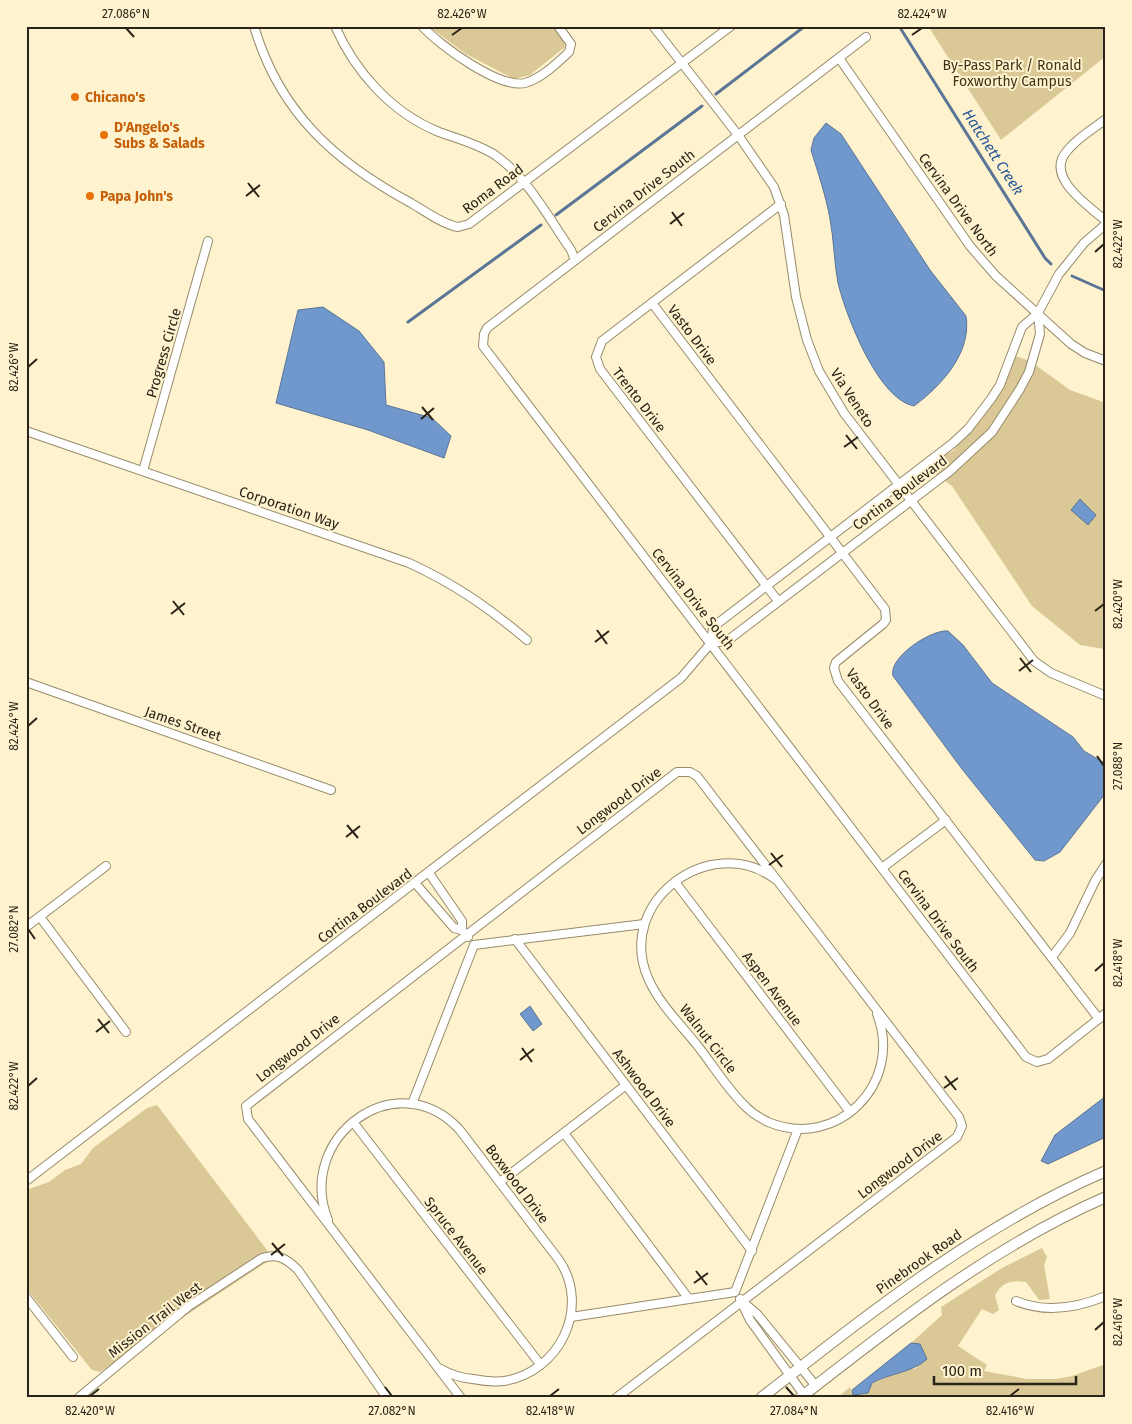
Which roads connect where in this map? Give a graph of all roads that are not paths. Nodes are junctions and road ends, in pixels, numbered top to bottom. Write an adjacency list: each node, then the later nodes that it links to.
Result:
1 (254, 26): 12 (street, Roma Road)
2 (335, 26): 12 (street)
3 (422, 26): 4 (street)
4 (558, 26)
5 (653, 26): 9 (street, Via Veneto)
6 (731, 26): 9 (street, Roma Road)
7 (866, 37): 8 (street)
8 (839, 58): 11 (street); 18 (street, Cervina Drive North)
9 (681, 64): 11 (street, Via Veneto); 12 (street, Roma Road)
10 (1106, 119): 14 (street)
11 (738, 135): 13 (street, Via Veneto); 16 (street, Cervina Drive South)
12 (524, 182): 16 (street)
13 (781, 204): 17 (street, Trento Drive); 22 (street, Via Veneto)
14 (1106, 222): 18 (street, Cortina Boulevard)
15 (208, 241): 21 (street, Progress Circle)
16 (575, 260): 29 (street, Cervina Drive South)
17 (652, 303): 24 (street, Vasto Drive); 26 (street, Trento Drive)
18 (1038, 313): 19 (street, Cervina Drive North); 22 (street, Cortina Boulevard); 23 (street, Cortina Boulevard)
19 (1106, 361)
20 (26, 431): 21 (street, Corporation Way)
21 (143, 471): 28 (street, Corporation Way)
22 (899, 485): 23 (street, Via Veneto); 24 (street, Cortina Boulevard)
23 (911, 501): 25 (street, Cortina Boulevard); 31 (street, Via Veneto)
24 (830, 536): 25 (street, Vasto Drive); 26 (street, Cortina Boulevard)
25 (842, 552): 27 (street, Cortina Boulevard); 33 (street, Vasto Drive)
26 (766, 585): 27 (street, Trento Drive); 29 (street, Cortina Boulevard)
27 (778, 601): 29 (street, Cortina Boulevard)
28 (527, 640)
29 (711, 643): 36 (street, Cervina Drive South); 37 (street, Cortina Boulevard)
30 (26, 682): 32 (street, James Street)
31 (1106, 696)
32 (331, 790)
33 (946, 820): 36 (street); 47 (street, Vasto Drive)
34 (1106, 864): 47 (street)
35 (106, 866): 41 (street)
36 (882, 868): 50 (street, Cervina Drive South)
37 (429, 873): 39 (street, Cortina Boulevard); 44 (street)
38 (675, 882): 40 (street, Walnut Circle); 42 (street, Walnut Circle); 54 (street, Aspen Avenue)
39 (415, 883): 44 (street); 59 (street, Cortina Boulevard)
40 (781, 883): 44 (street, Longwood Drive); 48 (street, Longwood Drive)
41 (40, 917): 43 (street); 51 (street)
42 (644, 924): 45 (street); 56 (street, Walnut Circle)
43 (26, 927)
44 (464, 932): 46 (street); 62 (street, Longwood Drive)
45 (515, 939): 46 (street); 52 (street, Ashwood Drive)
46 (474, 945): 53 (street)
47 (1052, 957): 50 (street, Vasto Drive)
48 (874, 1007): 54 (street, Walnut Circle); 68 (street, Longwood Drive)
49 (1106, 1013): 50 (street, Cervina Drive South)
50 (1099, 1019)
51 (126, 1032)
52 (626, 1085): 57 (street); 63 (street, Ashwood Drive)
53 (412, 1104): 55 (street, Boxwood Drive); 60 (street, Boxwood Drive)
54 (850, 1112): 56 (street, Walnut Circle)
55 (353, 1122): 62 (street, Boxwood Drive); 73 (street, Spruce Avenue)
56 (798, 1129): 63 (street)
57 (564, 1133): 60 (street); 67 (street)
58 (1106, 1170): 74 (street, Pinebrook Road)
59 (26, 1181)
60 (500, 1182): 70 (street, Boxwood Drive)
61 (1106, 1197): 76 (street)
62 (334, 1232): 72 (street, Longwood Drive)
63 (752, 1251): 64 (street)
64 (735, 1292): 67 (street); 68 (street)
65 (1106, 1296): 69 (street)
66 (26, 1297): 71 (street)
67 (689, 1299): 70 (street)
68 (742, 1301): 74 (street); 75 (street); 81 (street, Longwood Drive)
69 (1016, 1301)
70 (571, 1317): 73 (street, Boxwood Drive)
71 (73, 1357)
72 (434, 1362): 73 (street, Boxwood Drive); 80 (street, Longwood Drive)
73 (540, 1364)
74 (801, 1367): 75 (street, Pinebrook Road); 76 (street)
75 (790, 1375): 77 (street); 82 (street, Pinebrook Road)
76 (816, 1386): 77 (street)
77 (802, 1396)
78 (78, 1398): 79 (street, Mission Trail West)
79 (387, 1398)
80 (461, 1398)
81 (616, 1398)
82 (761, 1398)

